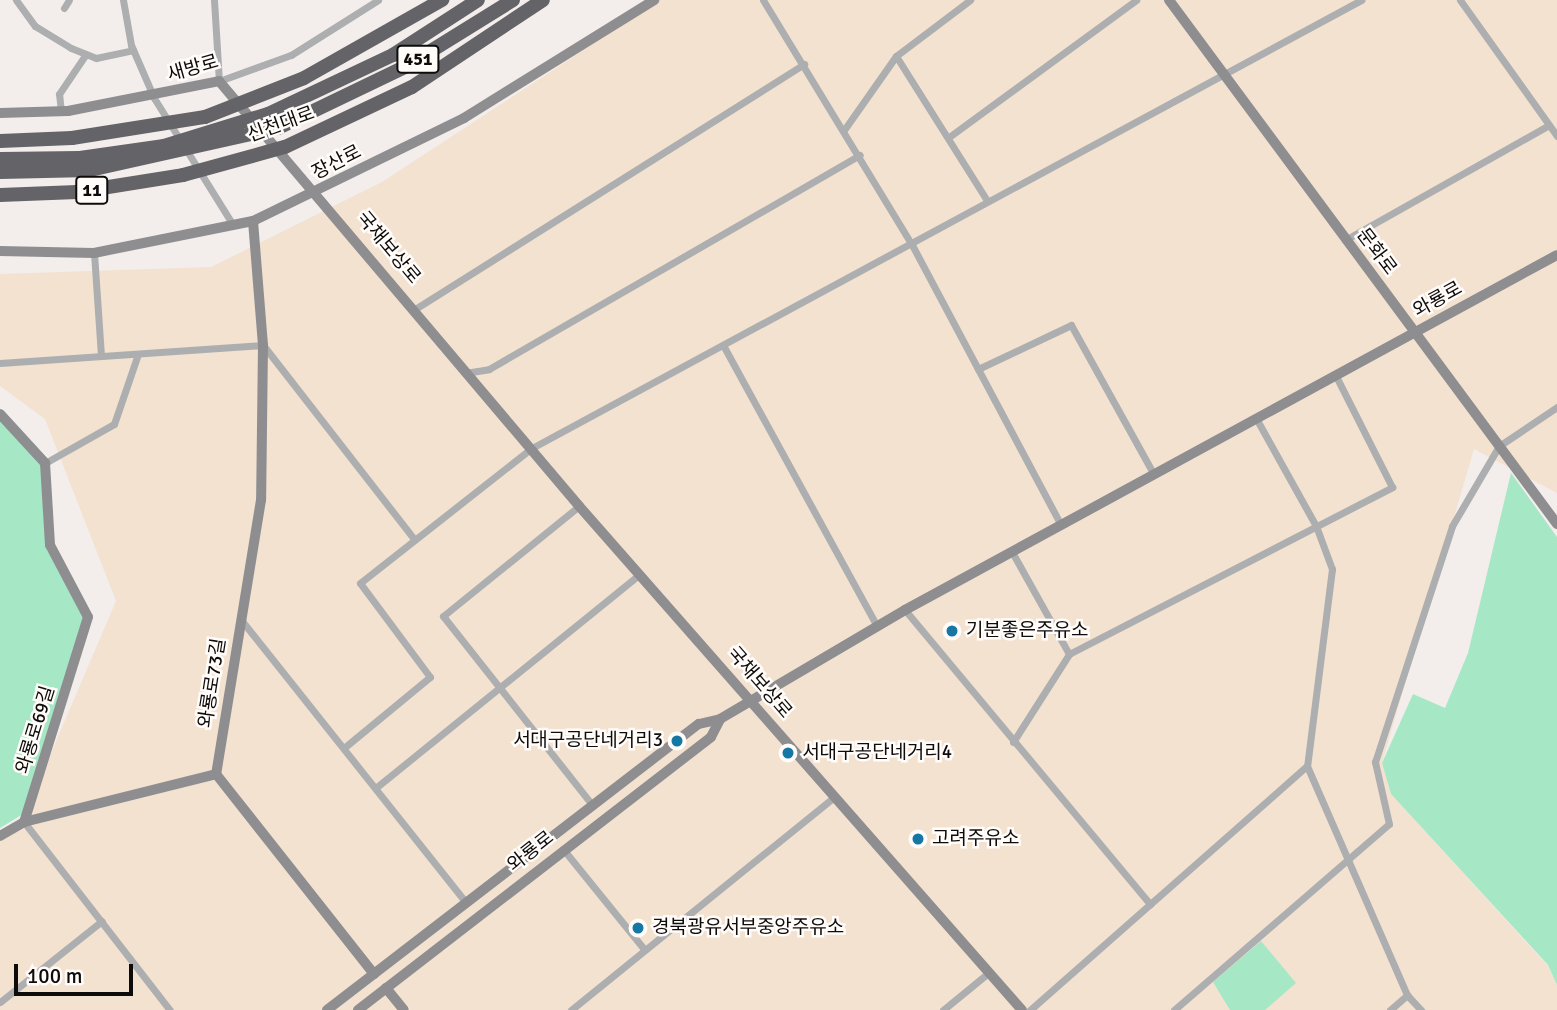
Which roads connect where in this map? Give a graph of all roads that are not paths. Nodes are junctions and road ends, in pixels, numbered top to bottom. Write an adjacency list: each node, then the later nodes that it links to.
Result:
1 (16, 0): 19 (street)
2 (69, 0): 17 (street)
3 (123, 0): 18 (street)
4 (214, 0): 23 (street)
5 (378, 0): 23 (street, 새방로)
6 (442, 0): 31 (highway, 신천대로)
7 (478, 0): 32 (highway, 451)
8 (513, 0): 32 (highway, 451)
9 (542, 0): 37 (highway, 신천대로 / 11)
10 (654, 0): 36 (main road, 장산로)
11 (764, 0): 21 (street)
12 (970, 0): 20 (street)
13 (1136, 0): 30 (street)
14 (1169, 0): 22 (main road, 문화로)
15 (1361, 0): 22 (street)
16 (1460, 0): 27 (street)
17 (64, 8)
18 (133, 50): 19 (street); 24 (street)
19 (86, 54): 25 (street)
20 (896, 56): 28 (street); 30 (street)
21 (804, 64): 28 (street); 46 (street)
22 (1225, 75): 38 (street); 41 (main road, 문화로)
23 (219, 81): 24 (main road, 새방로); 36 (main road, 국채보상로)
24 (154, 98): 25 (main road, 새방로); 40 (street)
25 (61, 112): 26 (main road, 새방로)
26 (0, 113)
27 (1549, 125): 29 (street); 41 (street)
28 (844, 130): 33 (street)
29 (1557, 136)
30 (949, 137): 38 (street)
31 (0, 141)
32 (164, 151): 34 (highway, 451); 35 (highway, 451)
33 (859, 155): 42 (street); 54 (street)
34 (0, 159)
35 (0, 172)
36 (318, 192): 39 (main road, 장산로); 46 (main road, 국채보상로)
37 (0, 195)
38 (985, 200): 42 (street)
39 (253, 221): 40 (main road, 장산로); 48 (main road, 와룡로73길)
40 (233, 225): 44 (main road, 장산로)
41 (1345, 240): 47 (main road, 문화로)
42 (911, 243): 49 (street); 53 (street)
43 (0, 251): 44 (main road, 장산로)
44 (94, 253): 50 (street)
45 (1557, 255): 47 (main road, 와룡로)
46 (415, 309): 54 (main road, 국채보상로)
47 (1414, 333): 55 (main road, 와룡로); 59 (main road, 문화로)
48 (262, 345): 51 (street); 67 (street); 71 (main road, 와룡로73길)
49 (723, 345): 60 (street); 72 (street)
50 (101, 355): 51 (street); 52 (street)
51 (137, 357): 61 (street)
52 (0, 363)
53 (978, 369): 62 (street); 65 (street)
54 (465, 373): 60 (main road, 국채보상로)
55 (1336, 376): 58 (main road, 와룡로); 66 (street)
56 (1557, 407): 59 (street)
57 (0, 414): 61 (main road)
58 (1257, 420): 62 (main road, 와룡로); 66 (street)
59 (1499, 446): 64 (main road, 문화로); 87 (street)
60 (530, 449): 63 (main road, 국채보상로); 67 (street)
61 (45, 463): 84 (main road, 와룡로69길)
62 (1154, 475): 65 (main road, 와룡로)
63 (579, 506): 69 (main road, 국채보상로); 74 (street)
64 (1557, 524)
65 (1061, 525): 68 (main road, 와룡로)
66 (1316, 526): 73 (street); 79 (street)
67 (414, 539): 78 (street)
68 (1012, 552): 70 (main road, 와룡로); 73 (street)
69 (640, 574): 74 (street); 75 (main road, 국채보상로)
70 (905, 610): 72 (main road, 와룡로); 77 (street)
71 (241, 621): 78 (street); 80 (main road, 와룡로73길)
72 (877, 626): 75 (main road, 와룡로)
73 (1069, 654): 77 (street)
74 (499, 687): 81 (street); 83 (street)
75 (750, 698): 76 (main road, 와룡로); 82 (main road, 국채보상로)
76 (720, 719): 83 (main road, 와룡로); 86 (main road, 와룡로)
77 (1013, 742): 89 (street)
78 (345, 747): 81 (street)
79 (1307, 766): 87 (street); 89 (street)
80 (216, 774): 84 (main road); 93 (main road)
81 (379, 786): 88 (street)
82 (833, 798): 91 (street); 92 (main road, 국채보상로)
83 (592, 805): 88 (main road, 와룡로)
84 (24, 822): 85 (main road); 90 (street)
85 (0, 836)
86 (563, 849): 91 (street); 94 (main road, 와룡로)
87 (1350, 855): 95 (street); 105 (street)
88 (466, 903): 93 (main road, 와룡로)
89 (1150, 904): 104 (street)
90 (102, 921): 96 (street); 97 (street)
91 (644, 949): 101 (street)
92 (988, 973): 102 (street); 103 (main road, 국채보상로)
93 (374, 974): 98 (main road, 와룡로)
94 (386, 988): 99 (main road, 와룡로); 100 (main road)
95 (1407, 995): 106 (street); 107 (street)
96 (0, 1002)
97 (170, 1010)
98 (327, 1010)
99 (358, 1010)
100 (404, 1010)
101 (571, 1010)
102 (943, 1010)
103 (1022, 1010)
104 (1030, 1010)
105 (1174, 1010)
106 (1390, 1010)
107 (1421, 1010)

